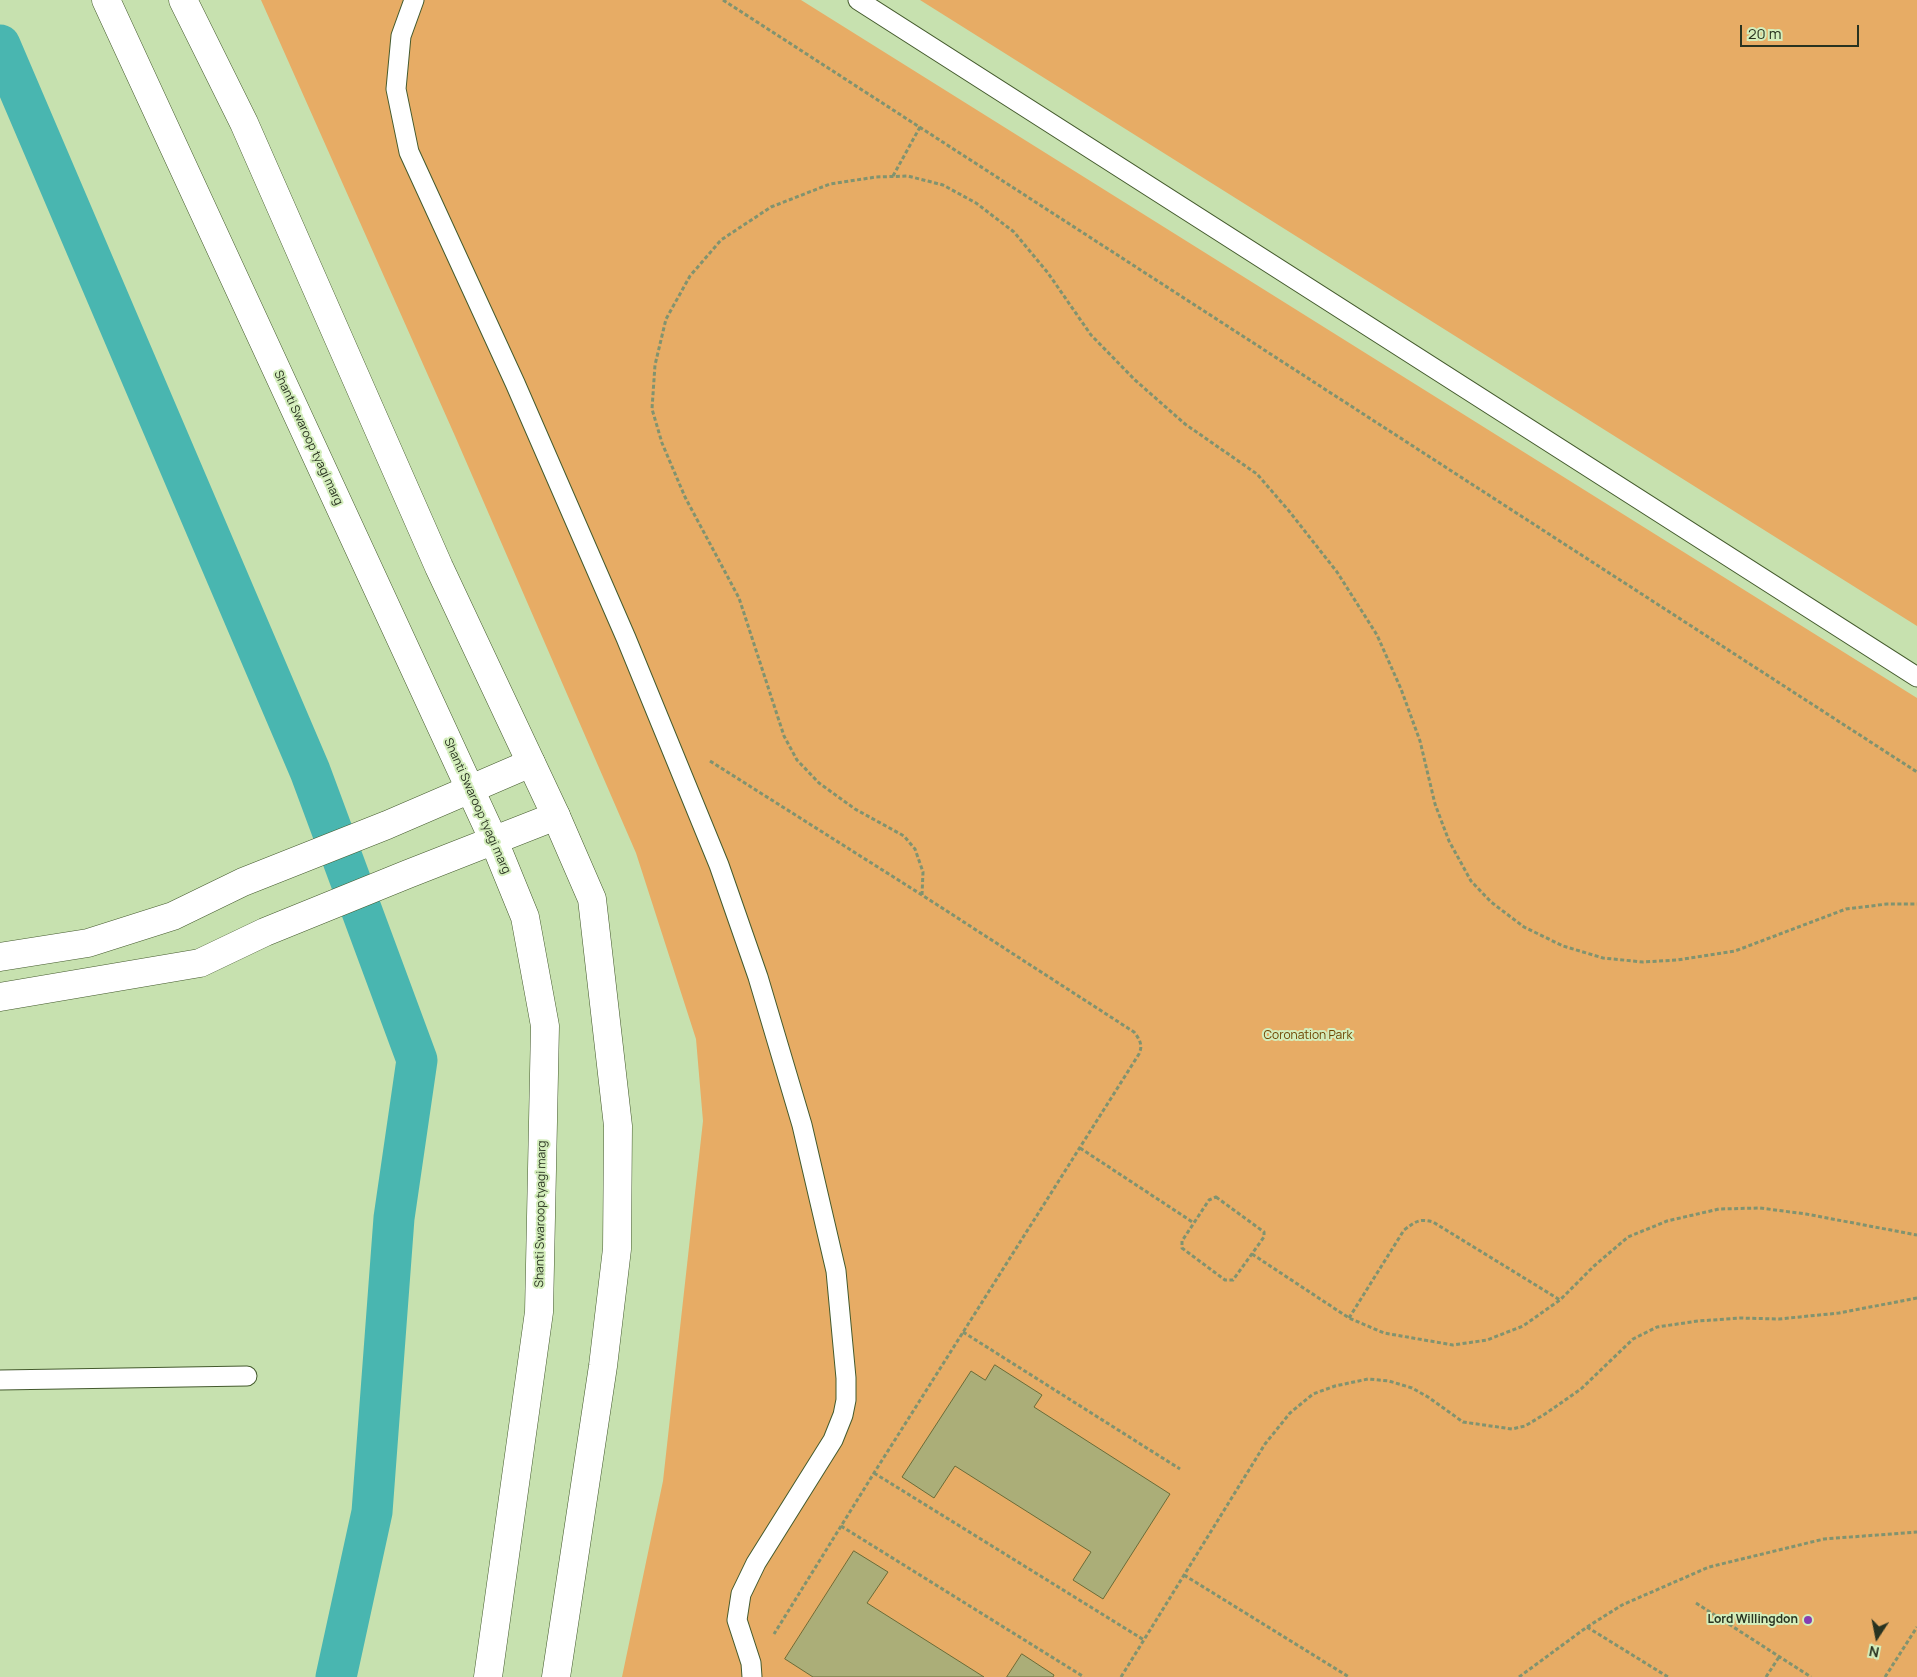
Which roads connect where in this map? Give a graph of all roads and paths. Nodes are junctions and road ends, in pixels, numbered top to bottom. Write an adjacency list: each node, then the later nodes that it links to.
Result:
1 (106, 0): 12 (main road, Shanti Swaroop tyagi marg)
2 (183, 0): 10 (main road)
3 (414, 0): 9 (lane)
4 (723, 0): 6 (path)
5 (858, 0): 8 (lane)
6 (920, 127): 7 (path); 11 (path)
7 (893, 176): 15 (path); 16 (path)
8 (1917, 677)
9 (665, 733): 15 (path); 41 (lane)
10 (531, 763): 12 (main road); 13 (main road)
11 (1917, 772)
12 (469, 790): 14 (main road, Shanti Swaroop tyagi marg); 17 (main road)
13 (556, 816): 14 (main road); 43 (main road)
14 (494, 841): 19 (main road); 42 (main road, Shanti Swaroop tyagi marg)
15 (922, 895): 21 (path)
16 (1917, 904)
17 (80, 945): 18 (main road); 19 (main road)
18 (0, 957)
19 (88, 980): 20 (main road)
20 (0, 997)
21 (1080, 1148): 22 (path); 28 (path)
22 (1194, 1223): 24 (path); 24 (path)
23 (1917, 1235): 26 (path)
24 (1252, 1254): 27 (path)
25 (1917, 1298): 35 (path)
26 (1560, 1300): 27 (path); 27 (path)
27 (1349, 1318)
28 (963, 1332): 31 (path); 32 (path)
29 (247, 1376): 30 (lane)
30 (0, 1380)
31 (1180, 1469)
32 (874, 1473): 33 (path); 39 (path)
33 (841, 1526): 41 (path); 44 (path)
34 (1917, 1532): 37 (path)
35 (1184, 1575): 39 (path); 46 (path)
36 (1696, 1603): 40 (path)
37 (1587, 1626): 47 (path); 48 (path)
38 (1917, 1628): 51 (path)
39 (1144, 1640): 45 (path)
40 (1779, 1656): 49 (path); 50 (path)
41 (751, 1675)
42 (488, 1677)
43 (556, 1677)
44 (1084, 1677)
45 (1121, 1677)
46 (1349, 1677)
47 (1519, 1677)
48 (1668, 1677)
49 (1766, 1677)
50 (1811, 1677)
51 (1885, 1677)

